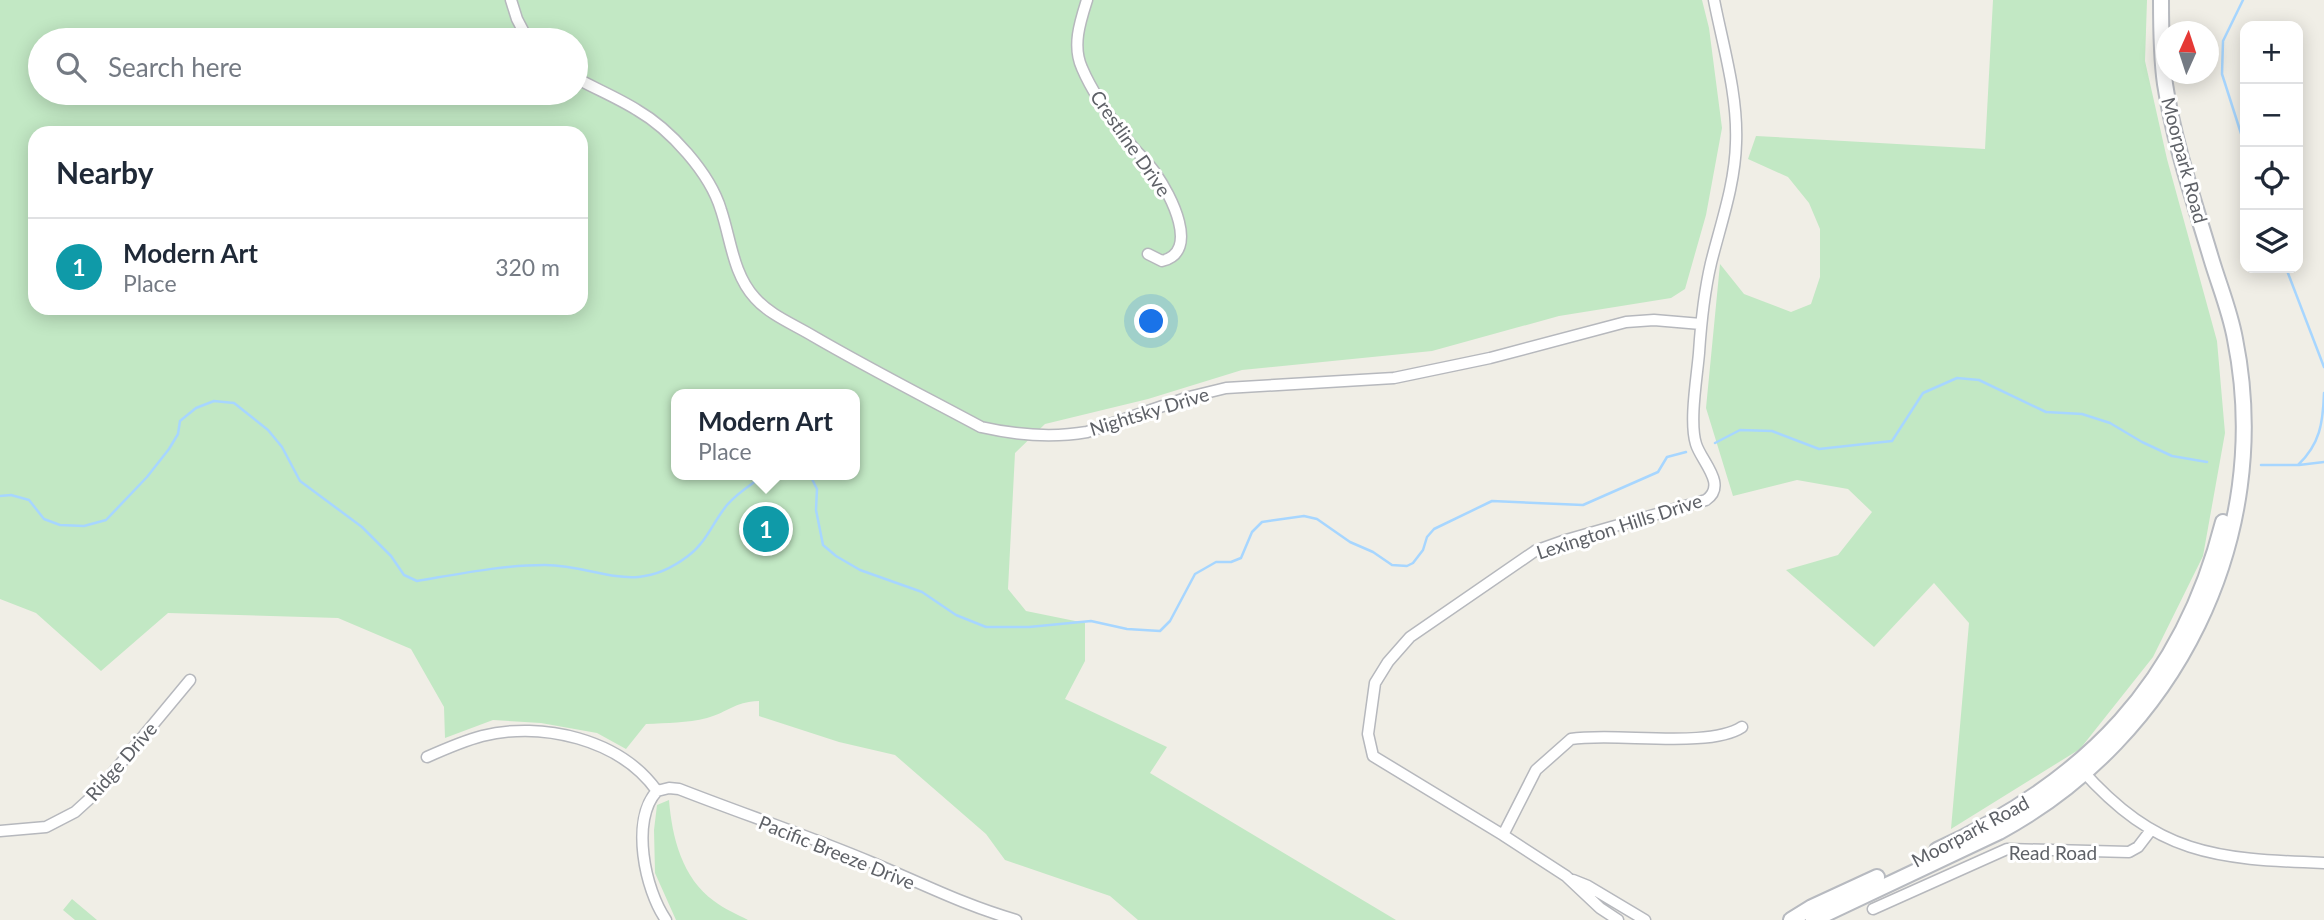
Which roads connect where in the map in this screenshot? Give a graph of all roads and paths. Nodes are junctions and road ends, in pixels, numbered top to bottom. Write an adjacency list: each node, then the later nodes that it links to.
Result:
1 (511, 0): 5 (street)
2 (1087, 0): 7 (street, Crestline Drive)
3 (1714, 0): 8 (street, Lexington Hills Drive)
4 (2161, 0): 12 (main road, Moorpark Road)
5 (522, 28)
6 (588, 84): 8 (street, Nightsky Drive)
7 (1148, 254)
8 (1701, 324): 16 (street, Lexington Hills Drive)
9 (190, 680): 15 (street, Ridge Drive)
10 (1742, 727): 16 (street)
11 (427, 757): 13 (street)
12 (2081, 769): 14 (street); 24 (main road, Moorpark Road); 25 (main road, Moorpark Road)
13 (657, 791): 20 (street); 21 (street, Pacific Breeze Drive)
14 (2151, 830): 17 (street); 19 (street, Read Road)
15 (0, 831)
16 (1503, 835): 18 (street, Lexington Hills Drive)
17 (2324, 863)
18 (1569, 879): 22 (street, Lexington Hills Drive); 23 (street, Lexington Hills Drive)
19 (1873, 909)
20 (666, 920)
21 (1016, 920)
22 (1618, 920)
23 (1645, 920)
24 (1791, 920)
25 (1813, 920)

